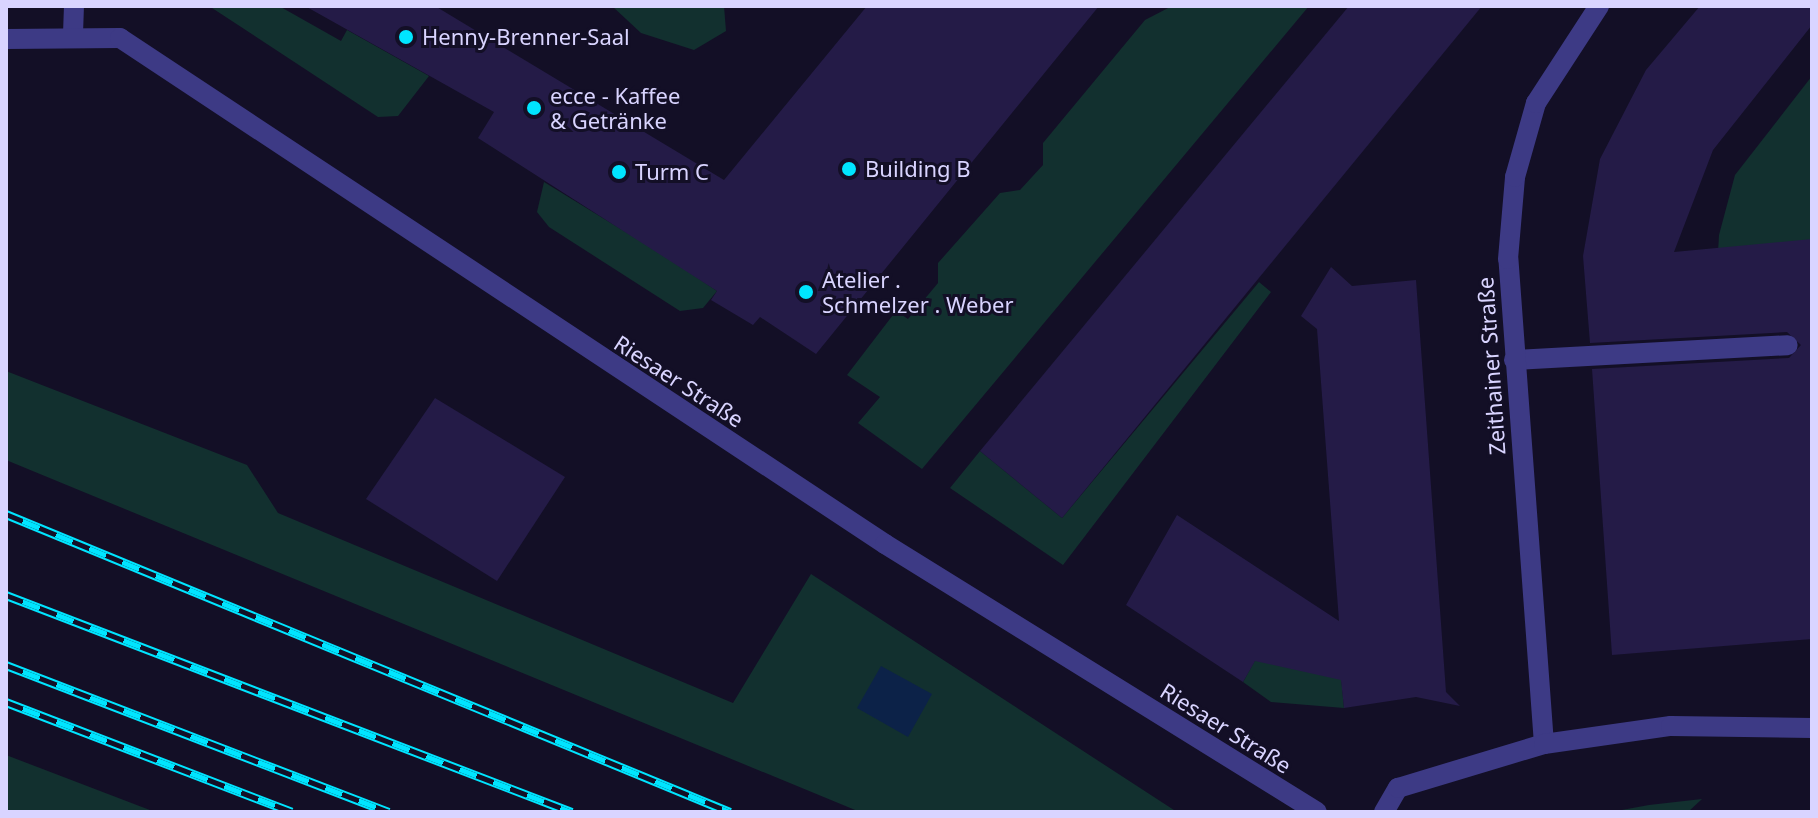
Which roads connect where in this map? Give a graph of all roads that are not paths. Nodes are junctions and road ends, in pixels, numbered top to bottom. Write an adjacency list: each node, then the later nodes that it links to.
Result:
1 (74, 6): 3 (street)
2 (1599, 6): 6 (street, Zeithainer Straße)
3 (73, 34): 4 (street, Riesaer Straße); 9 (street, Riesaer Straße)
4 (6, 39)
5 (1788, 345): 6 (street)
6 (1514, 360): 8 (street, Zeithainer Straße)
7 (1812, 728): 8 (street)
8 (1544, 744): 10 (street)
9 (1317, 812)
10 (1384, 812)

